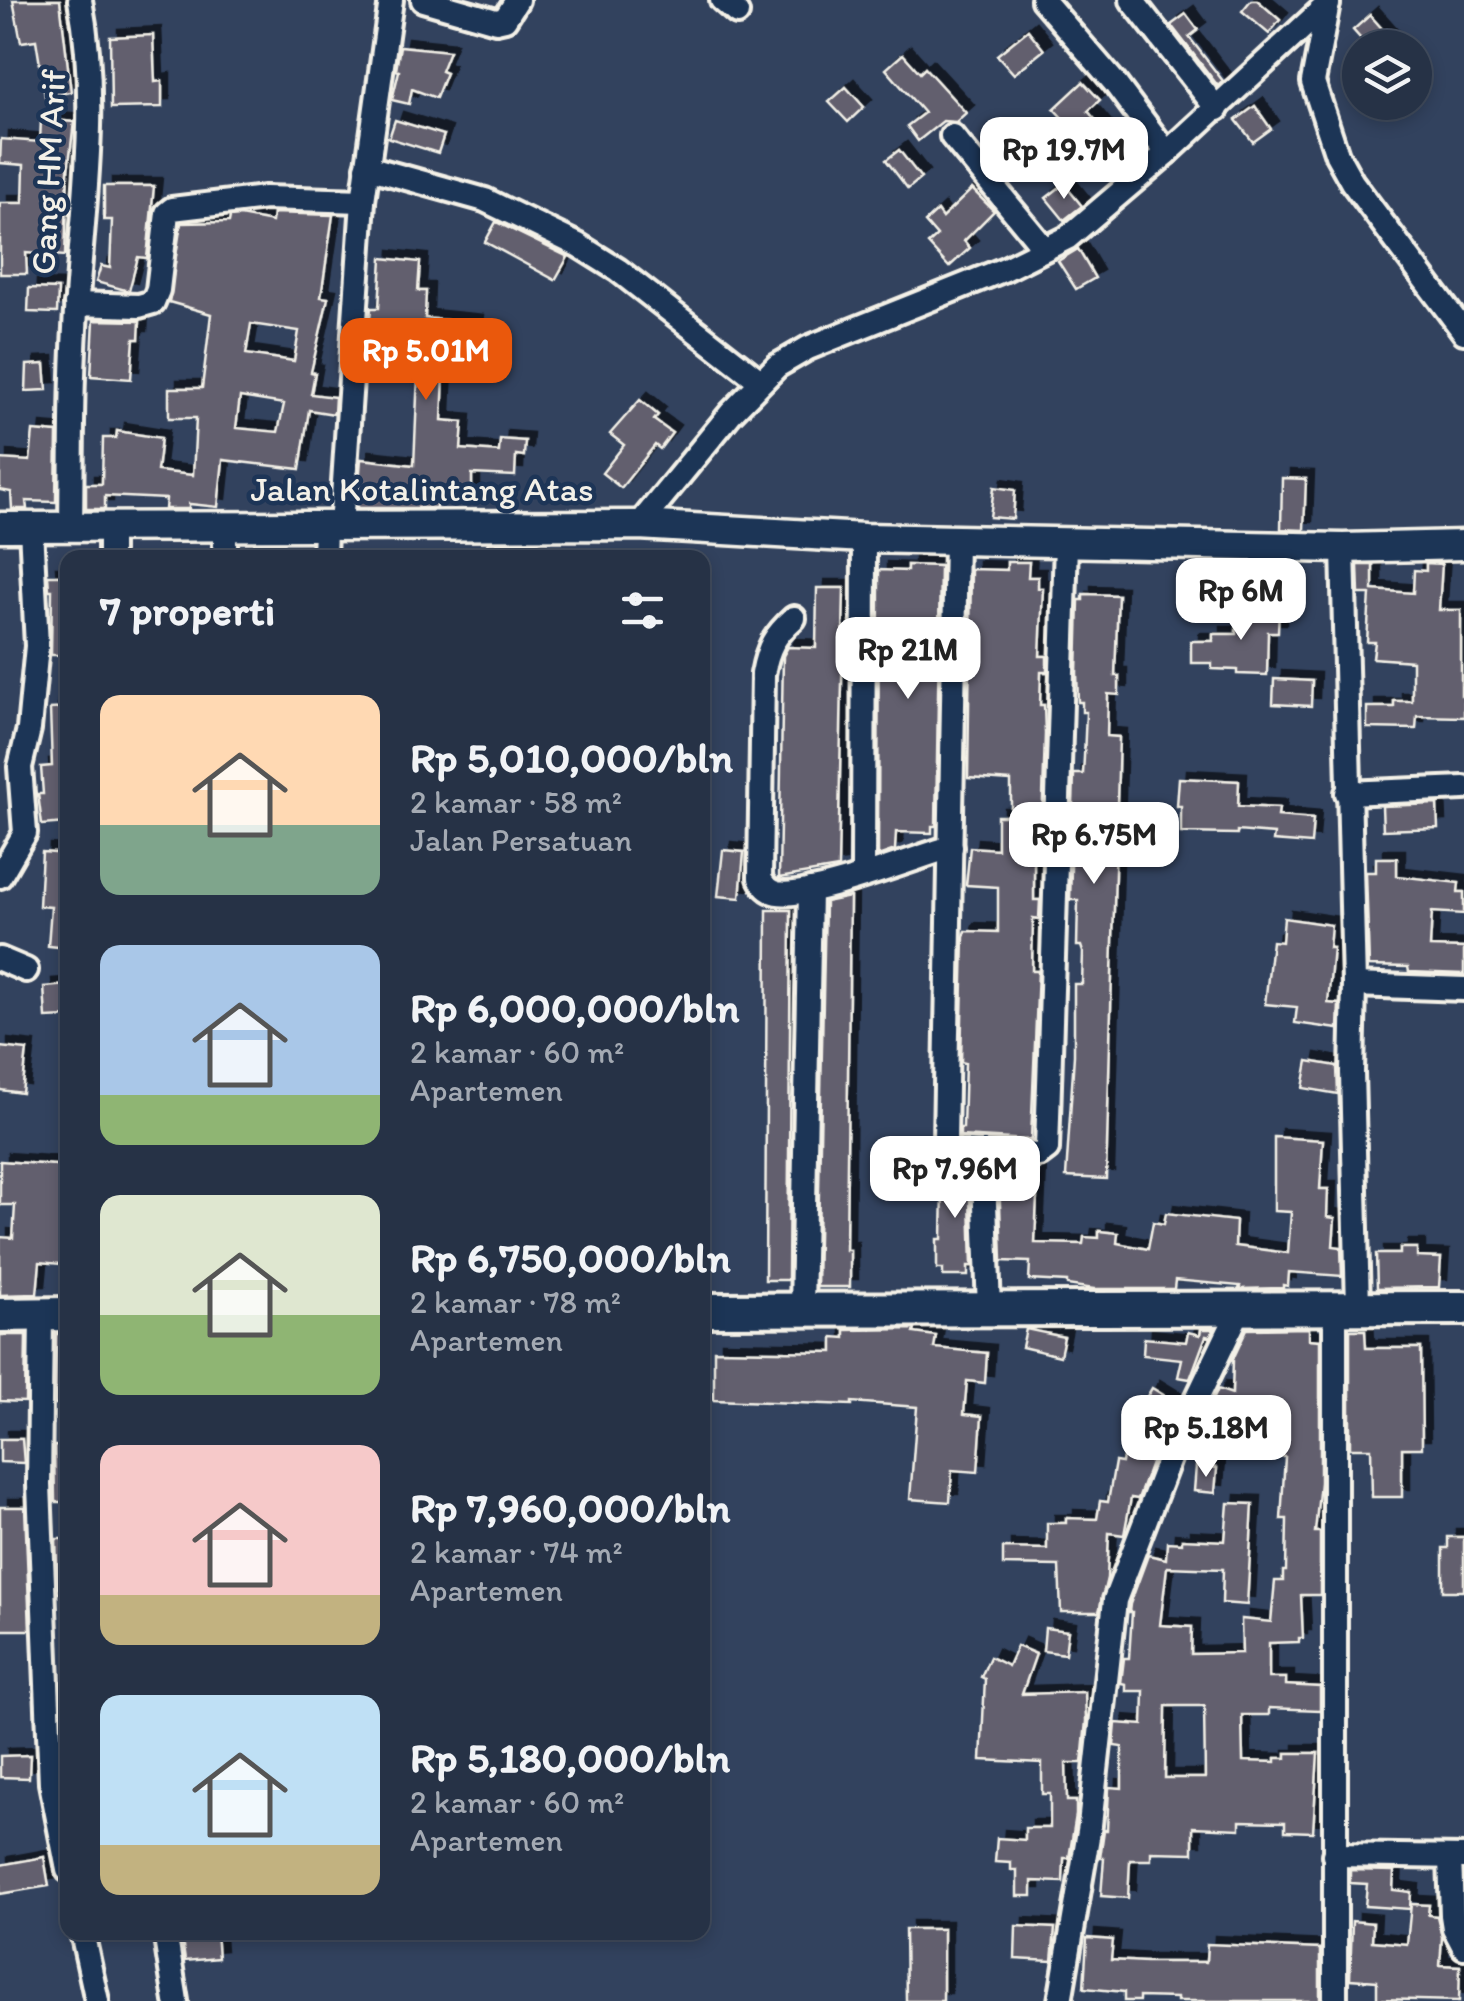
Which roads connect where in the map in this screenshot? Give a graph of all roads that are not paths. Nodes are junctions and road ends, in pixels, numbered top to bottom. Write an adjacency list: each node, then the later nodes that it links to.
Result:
1 (80, 0): 14 (street, Gang HM Arif)
2 (391, 0): 11 (street)
3 (423, 0): 4 (street)
4 (518, 0)
5 (1042, 0): 10 (street)
6 (1132, 0): 8 (street)
7 (1329, 2): 8 (street); 15 (street)
8 (1217, 109): 10 (street)
9 (952, 136): 13 (street)
10 (1167, 153): 13 (street)
11 (367, 167): 12 (street); 16 (street)
12 (363, 201): 14 (street); 22 (street)
13 (1044, 248): 16 (street)
14 (76, 304): 23 (street, Gang HM Arif)
15 (1464, 332)
16 (760, 381): 17 (street)
17 (639, 525): 22 (street, Jalan Kotalintang Atas); 24 (street, Jalan Kotalintang Atas)
18 (0, 527): 20 (street, Jalan Kotalintang Atas)
19 (110, 527): 21 (street, Jalan Kotalintang Atas); 23 (street, Jalan Kotalintang Atas); 29 (street)
20 (31, 528): 23 (street, Jalan Kotalintang Atas); 33 (street)
21 (225, 528): 22 (street, Jalan Kotalintang Atas); 30 (street)
22 (333, 528): 31 (street)
23 (71, 529)
24 (854, 538): 25 (street, Jalan Kotalintang Atas); 37 (street)
25 (956, 540): 26 (street, Jalan Kotalintang Atas); 36 (street)
26 (1066, 542): 28 (street, Jalan Kotalintang Atas); 44 (street)
27 (1464, 544): 28 (street, Jalan Kotalintang Atas)
28 (1343, 548): 35 (street)
29 (110, 550)
30 (226, 550)
31 (326, 550)
32 (794, 618): 39 (street)
33 (10, 768): 38 (street)
34 (1464, 788): 35 (street)
35 (1347, 793): 42 (street)
36 (951, 847): 37 (street); 44 (street)
37 (863, 874): 39 (street)
38 (0, 876)
39 (810, 890): 49 (street)
40 (0, 960): 41 (street)
41 (26, 970)
42 (1354, 985): 43 (street); 45 (street)
43 (1464, 989)
44 (982, 1152): 50 (street)
45 (1346, 1308): 46 (main road); 47 (main road); 54 (street)
46 (1464, 1308)
47 (1240, 1309): 50 (main road); 61 (street)
48 (710, 1310): 49 (main road)
49 (802, 1310): 50 (main road)
50 (988, 1310)
51 (54, 1314): 52 (main road); 53 (street)
52 (0, 1315)
53 (60, 1832)
54 (1334, 1856): 55 (street); 62 (street)
55 (1457, 1857): 58 (street)
56 (84, 1940): 59 (street)
57 (166, 1940): 60 (street)
58 (1464, 1947)
59 (97, 2001)
60 (176, 2001)
61 (1060, 2001)
62 (1335, 2001)

